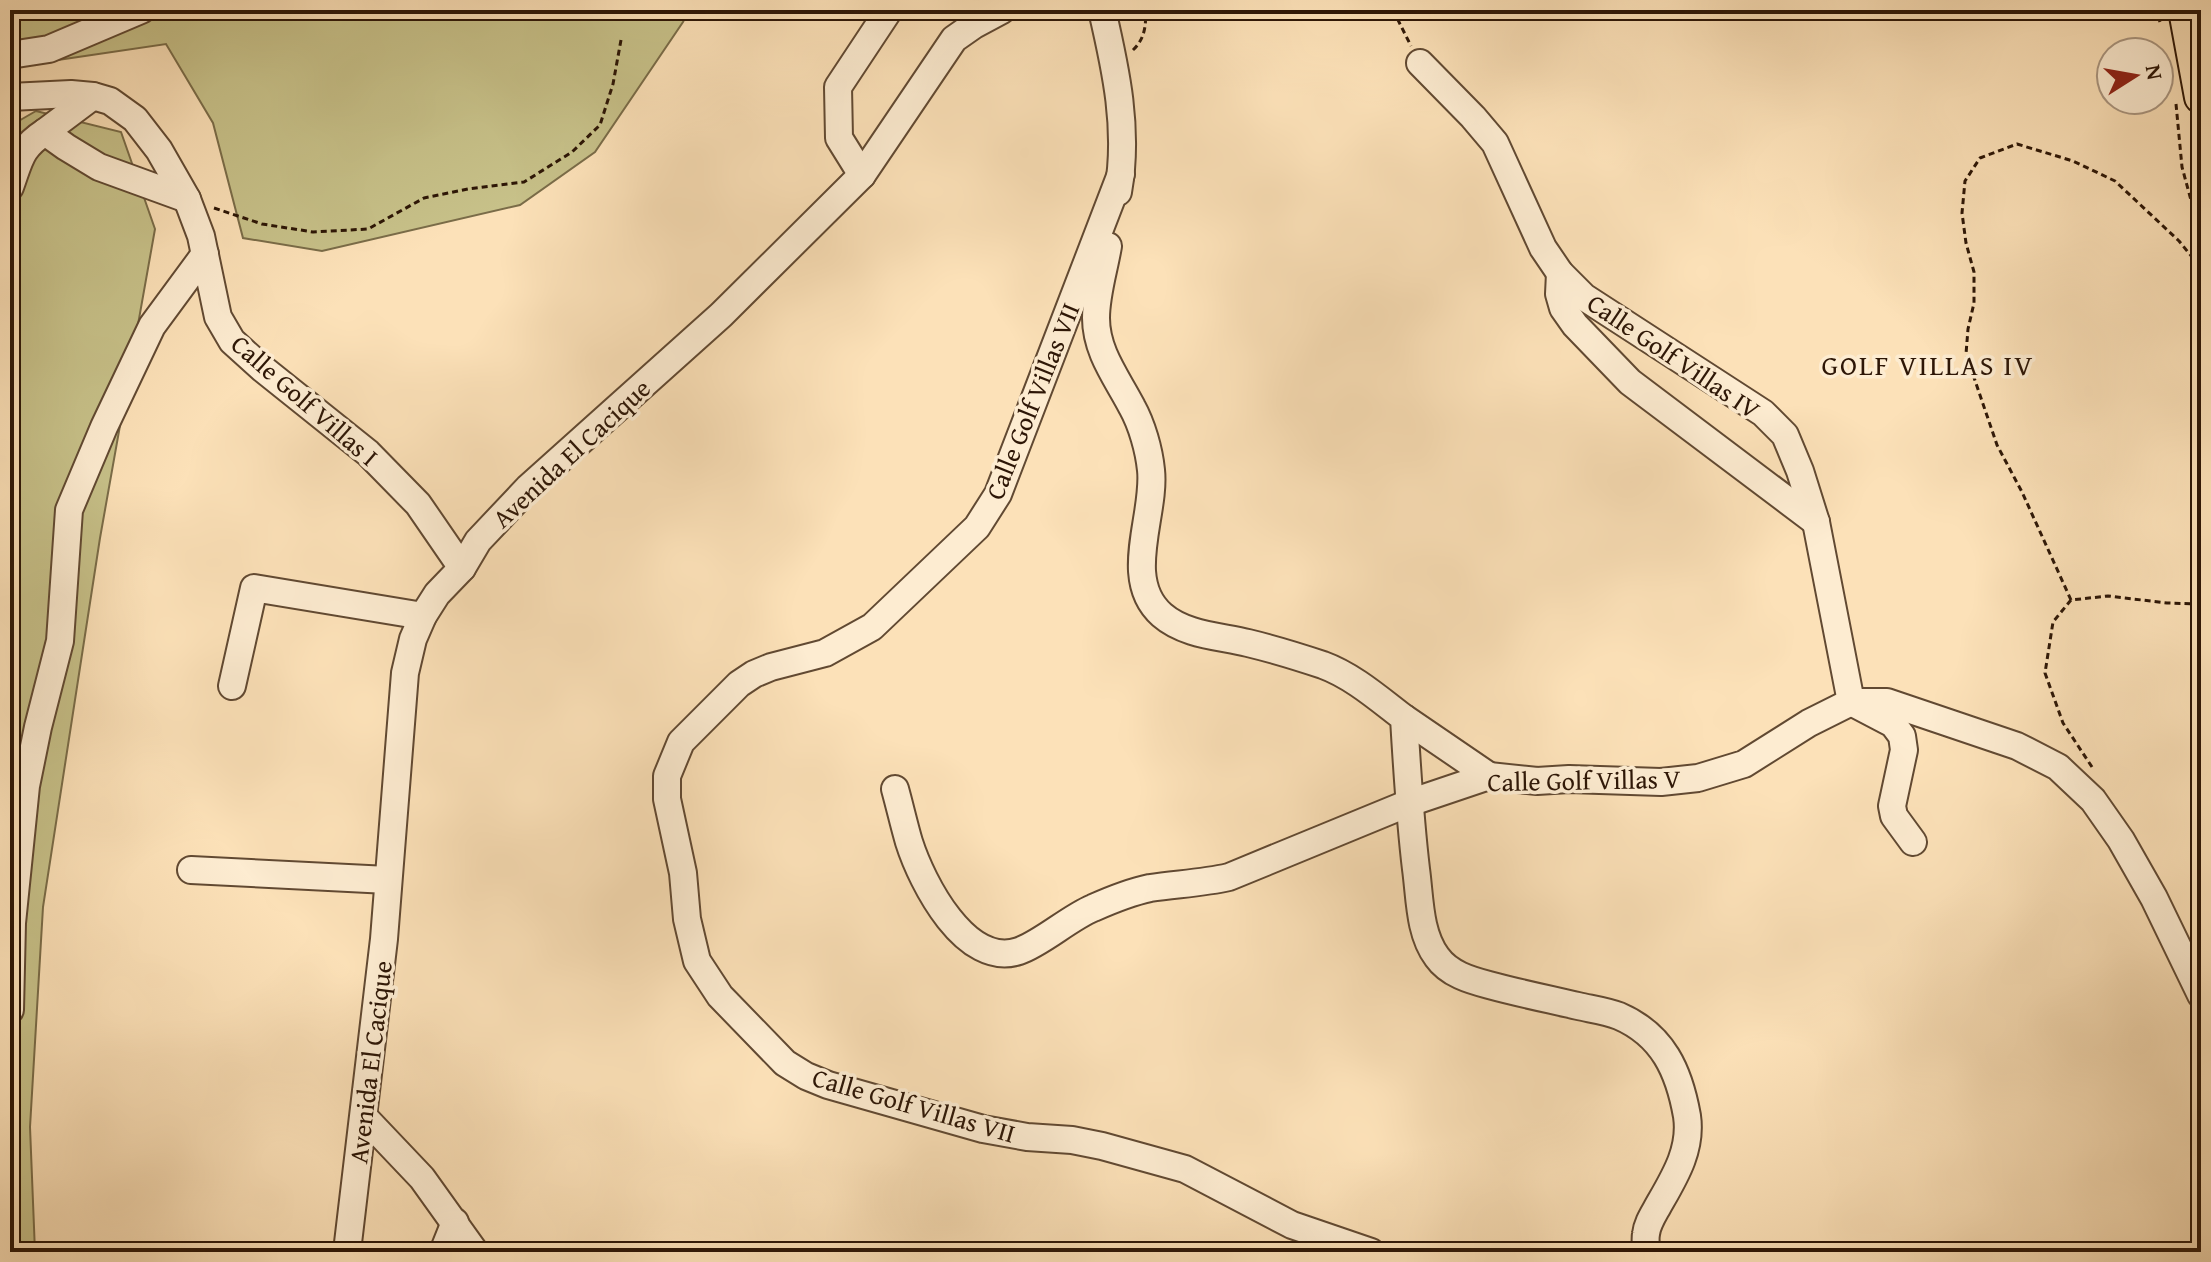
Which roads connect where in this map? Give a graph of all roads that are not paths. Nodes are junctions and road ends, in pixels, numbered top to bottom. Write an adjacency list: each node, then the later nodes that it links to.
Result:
1 (141, 10): 6 (street)
2 (889, 10): 13 (street)
3 (1002, 10): 13 (street, Avenida El Cacique)
4 (1102, 10): 12 (street)
5 (2174, 20): 8 (main road)
6 (10, 55)
7 (1420, 63): 17 (street, Calle Golf Villas IV)
8 (2193, 86)
9 (93, 96): 10 (street, Calle Golf Villas I); 11 (street); 15 (street, Calle Golf Villas I)
10 (10, 97)
11 (45, 132): 14 (street); 15 (street)
12 (1121, 174): 23 (street); 37 (street, Calle Golf Villas VII)
13 (862, 175): 19 (street, Avenida El Cacique)
14 (10, 187)
15 (187, 199): 16 (street, Calle Golf Villas I)
16 (205, 254): 19 (street, Calle Golf Villas I); 31 (street)
17 (1560, 273): 18 (street); 18 (street, Calle Golf Villas IV)
18 (1816, 522): 22 (street, Calle Golf Villas IV)
19 (462, 568): 20 (street, Avenida El Cacique)
20 (423, 616): 21 (street); 29 (street, Avenida El Cacique)
21 (232, 686)
22 (1851, 702): 24 (street, Calle Golf Villas V); 27 (street); 30 (street, Calle Golf Villas V)
23 (1404, 718): 24 (street); 26 (street)
24 (1489, 776): 26 (street, Calle Golf Villas V)
25 (895, 789): 26 (street, Calle Golf Villas V)
26 (1409, 803): 38 (street)
27 (1913, 842)
28 (191, 870): 29 (street)
29 (388, 880): 32 (street, Avenida El Cacique)
30 (2201, 995)
31 (10, 1010)
32 (365, 1118): 33 (street); 34 (street, Avenida El Cacique)
33 (455, 1222): 35 (street); 36 (street)
34 (349, 1252)
35 (443, 1252)
36 (475, 1252)
37 (1371, 1252)
38 (1646, 1252)

